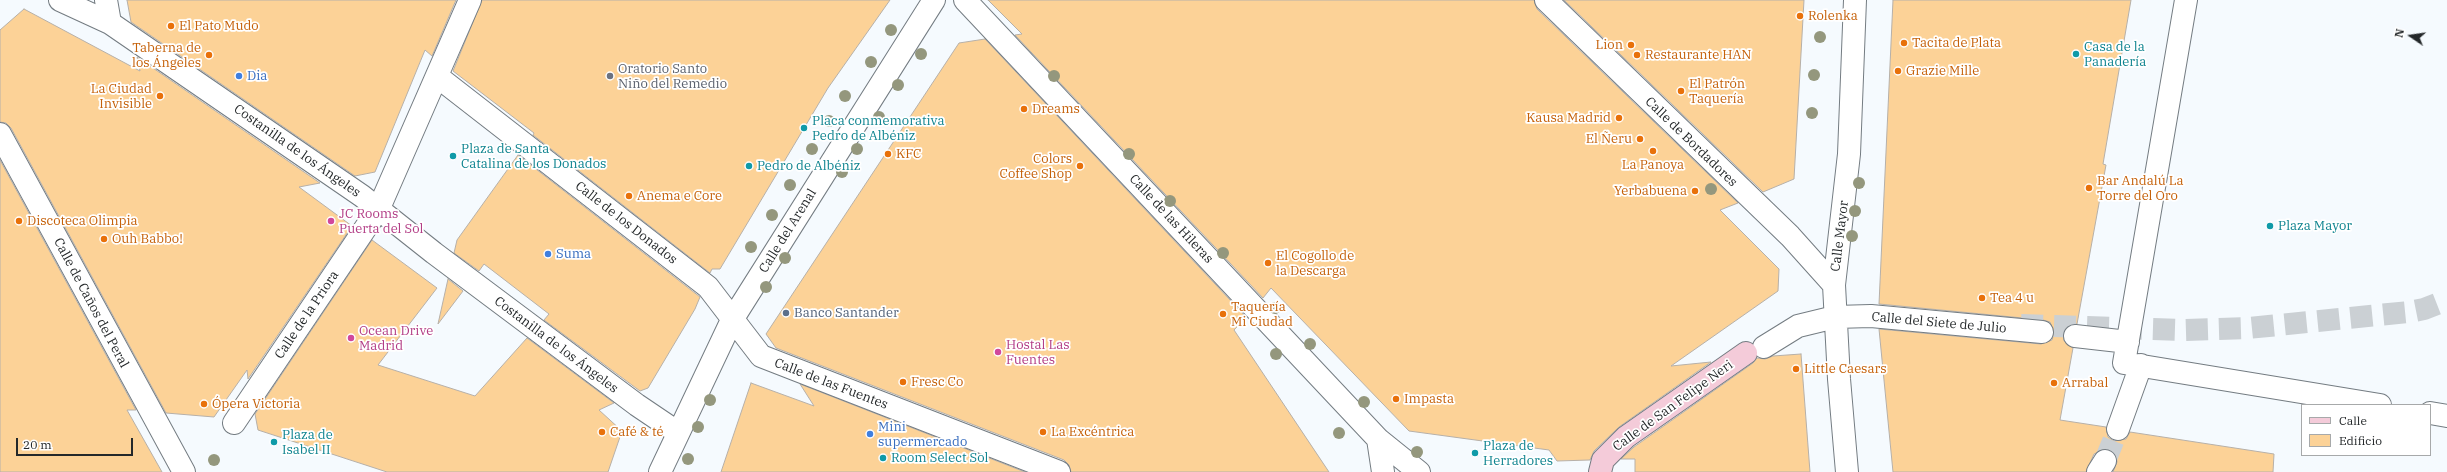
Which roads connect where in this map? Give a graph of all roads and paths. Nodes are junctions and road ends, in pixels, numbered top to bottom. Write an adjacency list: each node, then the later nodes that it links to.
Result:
1 (60, 0): 9 (street, Costanilla de los Ángeles)
2 (106, 0): 9 (street)
3 (470, 0): 10 (street)
4 (934, 0): 15 (street, Calle del Arenal)
5 (965, 0): 27 (street, Calle de las Hileras)
6 (1546, 0): 13 (street, Calle de Bordadores)
7 (1855, 0): 13 (street, Calle Mayor)
8 (2186, 0): 18 (street)
9 (110, 22): 12 (street, Costanilla de los Ángeles)
10 (438, 77): 12 (street); 15 (street, Calle de los Donados)
11 (0, 134): 29 (street, Calle de Caños del Peral)
12 (379, 208): 24 (street, Calle de la Priora); 26 (street, Costanilla de los Ángeles)
13 (1834, 285): 14 (street, Calle Mayor)
14 (1835, 317): 16 (street, Calle del Siete de Julio); 28 (street, Calle de San Felipe Neri); 34 (street, Calle Mayor)
15 (732, 320): 19 (street, Calle de los Donados); 26 (street, Calle del Arenal)
16 (2042, 332)
17 (2075, 336): 18 (street)
18 (2128, 342): 20 (street)
19 (761, 356): 31 (street, Calle de las Fuentes)
20 (2141, 366): 21 (street); 25 (street)
21 (2374, 404)
22 (2431, 413): 23 (street)
23 (2447, 416)
24 (234, 423)
25 (2118, 429)
26 (677, 432): 30 (street, Calle del Arenal)
27 (1378, 439): 32 (street); 33 (street)
28 (1599, 468)
29 (184, 472)
30 (660, 472)
31 (1059, 472)
32 (1383, 472)
33 (1419, 472)
34 (1847, 472)

